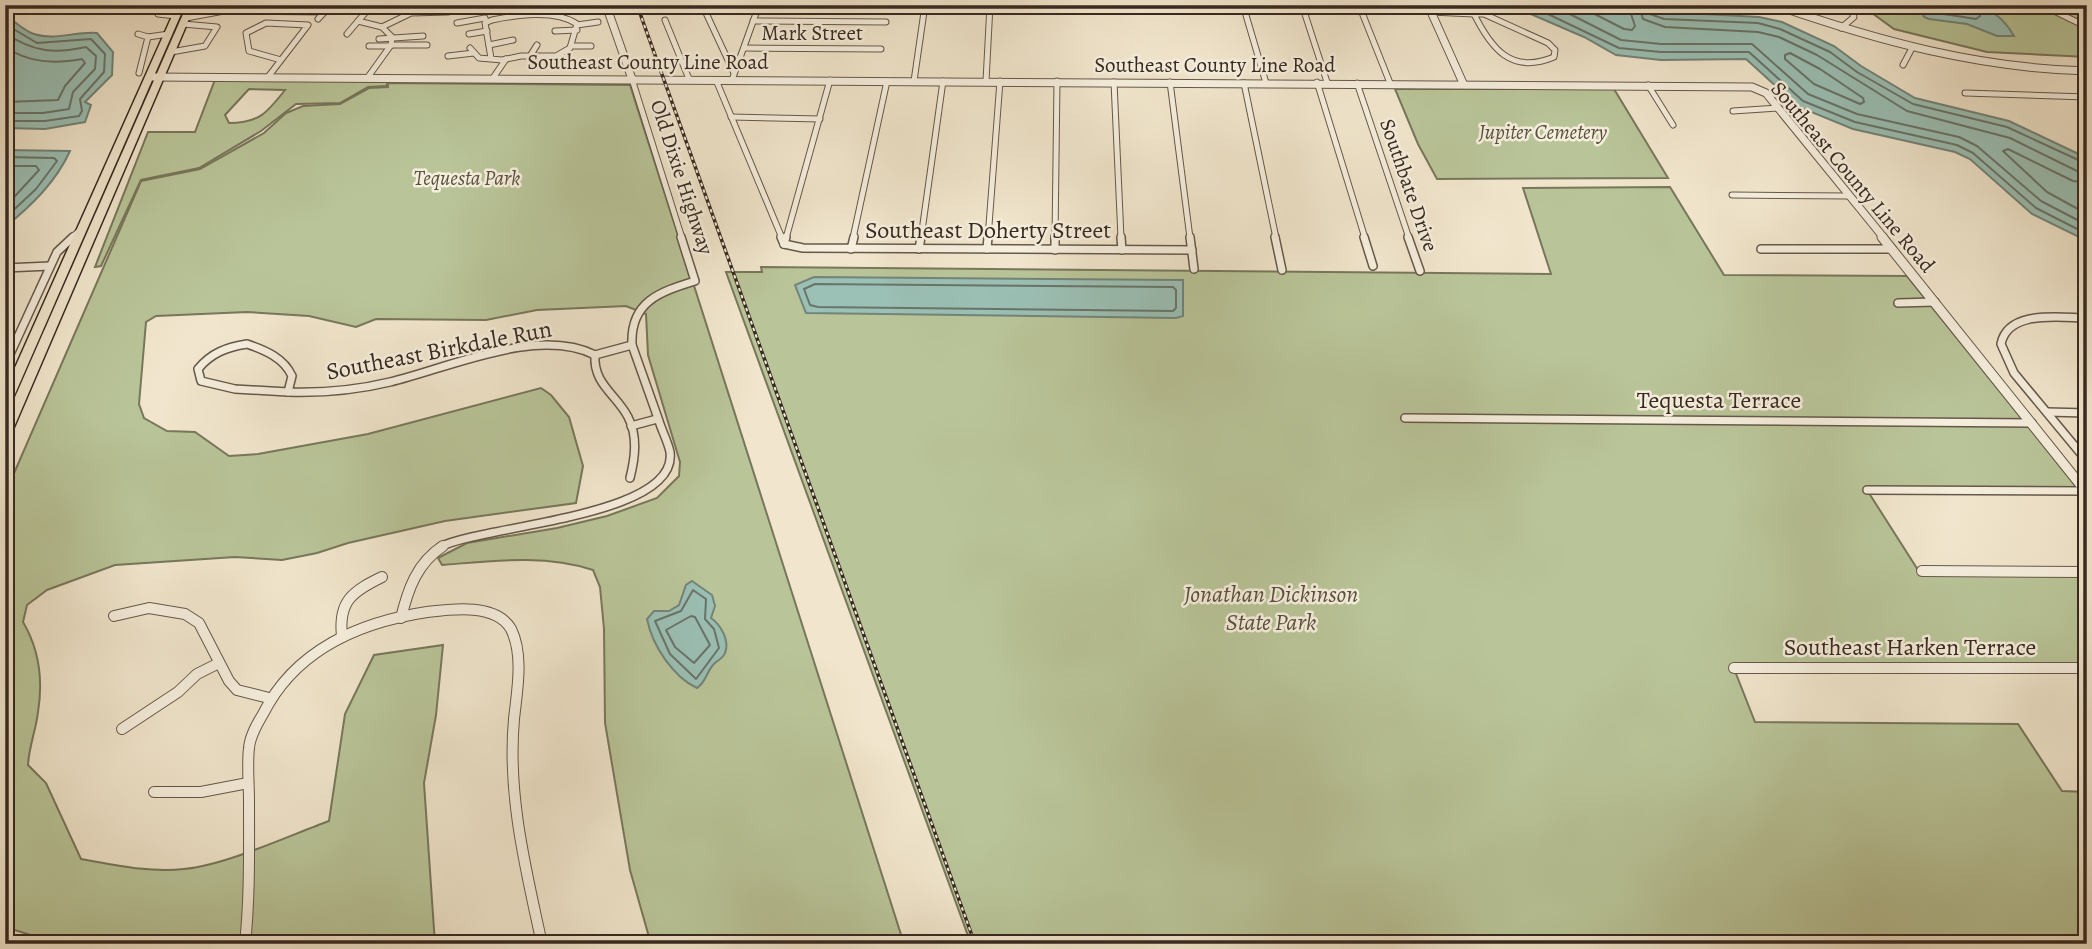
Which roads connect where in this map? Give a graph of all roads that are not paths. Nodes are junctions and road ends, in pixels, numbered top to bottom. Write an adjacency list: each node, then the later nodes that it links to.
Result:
1 (155, 5): 25 (street)
2 (191, 5): 35 (main road)
3 (244, 5): 23 (street)
4 (287, 5): 24 (street)
5 (331, 5): 26 (street)
6 (606, 5): 88 (street, Old Dixie Highway)
7 (759, 5): 37 (street)
8 (925, 5): 93 (street)
9 (990, 5): 95 (street)
10 (1103, 5): 11 (street)
11 (1185, 5)
12 (1243, 5): 104 (street)
13 (1302, 5): 101 (street)
14 (1359, 5): 105 (street)
15 (1470, 5): 29 (street)
16 (1775, 5): 46 (street)
17 (1849, 5): 46 (street)
18 (2042, 5): 45 (street)
19 (371, 6): 36 (street)
20 (520, 6): 30 (street)
21 (566, 7): 32 (street)
22 (1429, 9): 29 (street); 106 (street)
23 (238, 11): 24 (street); 35 (street)
24 (281, 11): 26 (street)
25 (178, 12): 35 (main road); 50 (main road)
26 (325, 12): 33 (street)
27 (448, 12): 43 (street)
28 (706, 13): 83 (street)
29 (1474, 13): 29 (street)
30 (514, 16): 31 (street); 38 (street)
31 (528, 16): 32 (street); 42 (street)
32 (560, 16): 44 (street)
33 (318, 19)
34 (665, 20): 89 (street)
35 (184, 21): 68 (main road); 68 (street)
36 (358, 21): 43 (street); 51 (street)
37 (753, 21): 40 (street); 65 (street)
38 (486, 22): 41 (street); 47 (street)
39 (598, 22): 44 (street)
40 (886, 22)
41 (457, 23)
42 (522, 25)
43 (383, 27): 55 (street)
44 (577, 27): 48 (street); 63 (street)
45 (2087, 27)
46 (1841, 28): 67 (street)
47 (487, 31): 52 (street); 59 (street)
48 (555, 31)
49 (138, 34): 54 (street)
50 (169, 34): 54 (street); 69 (main road)
51 (347, 34)
52 (469, 34)
53 (422, 36): 55 (street)
54 (148, 37): 74 (street)
55 (392, 37): 56 (street); 62 (street)
56 (379, 39)
57 (513, 40): 59 (street)
58 (427, 45): 62 (street)
59 (489, 45): 75 (street)
60 (537, 45): 72 (street)
61 (369, 46): 62 (street)
62 (391, 46): 86 (street)
63 (571, 46): 64 (street); 70 (street)
64 (592, 46)
65 (744, 48): 66 (street, Mark Street); 83 (street)
66 (881, 49)
67 (1912, 50): 80 (street); 81 (street)
68 (171, 52): 84 (main road)
69 (160, 55): 74 (street); 84 (main road)
70 (560, 55): 73 (street); 77 (street)
71 (448, 56): 75 (street)
72 (530, 56): 73 (street); 76 (street)
73 (541, 56): 79 (street)
74 (142, 57): 82 (street)
75 (491, 58): 76 (street)
76 (504, 59): 87 (street)
77 (573, 62)
78 (277, 63): 78 (street); 85 (street)
79 (536, 65)
80 (1903, 65)
81 (2087, 71)
82 (139, 73)
83 (733, 76): 90 (street, Southeast County Line Road); 91 (street, Southeast County Line Road)
84 (155, 77): 85 (street, Southeast County Line Road); 115 (main road)
85 (265, 77): 86 (street, Southeast County Line Road)
86 (368, 77): 87 (street, Southeast County Line Road)
87 (491, 78): 88 (street, Southeast County Line Road)
88 (632, 79): 89 (street, Southeast County Line Road); 140 (street, Old Dixie Highway)
89 (688, 79): 90 (street, Southeast County Line Road)
90 (716, 80): 112 (street)
91 (830, 80): 92 (street, Southeast County Line Road); 113 (street)
92 (887, 80): 93 (street, Southeast County Line Road); 122 (street)
93 (914, 81): 94 (street, Southeast County Line Road)
94 (943, 81): 95 (street, Southeast County Line Road); 123 (street)
95 (986, 81): 96 (street, Southeast County Line Road)
96 (1000, 81): 97 (street, Southeast County Line Road); 124 (street)
97 (1056, 82): 98 (street, Southeast County Line Road); 127 (street)
98 (1114, 82): 99 (street, Southeast County Line Road); 128 (street)
99 (1170, 82): 103 (street, Southeast County Line Road); 129 (street)
100 (1317, 82): 101 (street, Southeast County Line Road); 104 (street, Southeast County Line Road); 132 (street)
101 (1327, 82): 102 (street, Southeast County Line Road)
102 (1355, 82): 105 (street, Southeast County Line Road); 136 (street, Southbate Drive)
103 (1244, 83): 104 (street, Southeast County Line Road); 135 (street)
104 (1266, 83)
105 (1390, 83): 106 (street, Southeast County Line Road)
106 (1464, 83): 107 (street, Southeast County Line Road)
107 (1645, 85): 111 (street, Southeast County Line Road); 114 (street)
108 (1965, 93): 109 (street)
109 (2084, 97)
110 (1733, 111): 111 (street)
111 (1780, 111): 117 (street, Southeast County Line Road)
112 (731, 117): 113 (street); 119 (street)
113 (820, 119): 119 (street)
114 (1672, 125)
115 (130, 133): 118 (main road); 120 (main road)
116 (1732, 195): 117 (street)
117 (1850, 196): 126 (street, Southeast County Line Road)
118 (84, 226): 121 (main road); 130 (street)
119 (784, 244): 122 (street, Southeast Doherty Street)
120 (86, 247): 121 (street); 151 (main road)
121 (73, 249): 130 (street); 144 (main road)
122 (851, 249): 123 (street, Southeast Doherty Street)
123 (919, 249): 124 (street, Southeast Doherty Street)
124 (987, 249): 127 (street, Southeast Doherty Street)
125 (1760, 249): 126 (street)
126 (1892, 249): 137 (street, Southeast County Line Road)
127 (1055, 250): 128 (street, Southeast Doherty Street)
128 (1122, 250): 129 (street, Southeast Doherty Street)
129 (1192, 250): 134 (street)
130 (57, 252): 131 (street)
131 (50, 266): 133 (street); 142 (street)
132 (1373, 266)
133 (5, 268)
134 (1194, 269)
135 (1282, 270)
136 (1420, 271)
137 (1935, 302): 138 (street); 149 (street, Southeast County Line Road)
138 (1898, 303)
139 (2087, 318): 145 (street)
140 (632, 345): 141 (street); 148 (street)
141 (595, 355): 143 (street, Southeast Birkdale Run); 150 (street)
142 (5, 365)
143 (288, 392): 143 (street, Southeast Birkdale Run)
144 (5, 403)
145 (2047, 412): 146 (street); 152 (street)
146 (2087, 413)
147 (1405, 418): 149 (street, Tequesta Terrace)
148 (657, 419): 150 (street); 160 (street)
149 (2032, 423): 155 (street, Southeast County Line Road)
150 (631, 426): 153 (street)
151 (5, 434)
152 (2087, 461)
153 (630, 478)
154 (1867, 490): 155 (street)
155 (2086, 492)
156 (1922, 571): 157 (street)
157 (2087, 572)
158 (382, 577): 161 (street)
159 (114, 616): 162 (street)
160 (401, 618): 161 (street); 170 (street)
161 (342, 636): 165 (street)
162 (219, 663): 165 (street); 166 (street)
163 (1734, 668): 164 (street, Southeast Harken Terrace)
164 (2087, 668)
165 (269, 698): 167 (street)
166 (122, 729)
167 (248, 783): 168 (street); 169 (street)
168 (154, 792)
169 (245, 944)
170 (542, 944)

